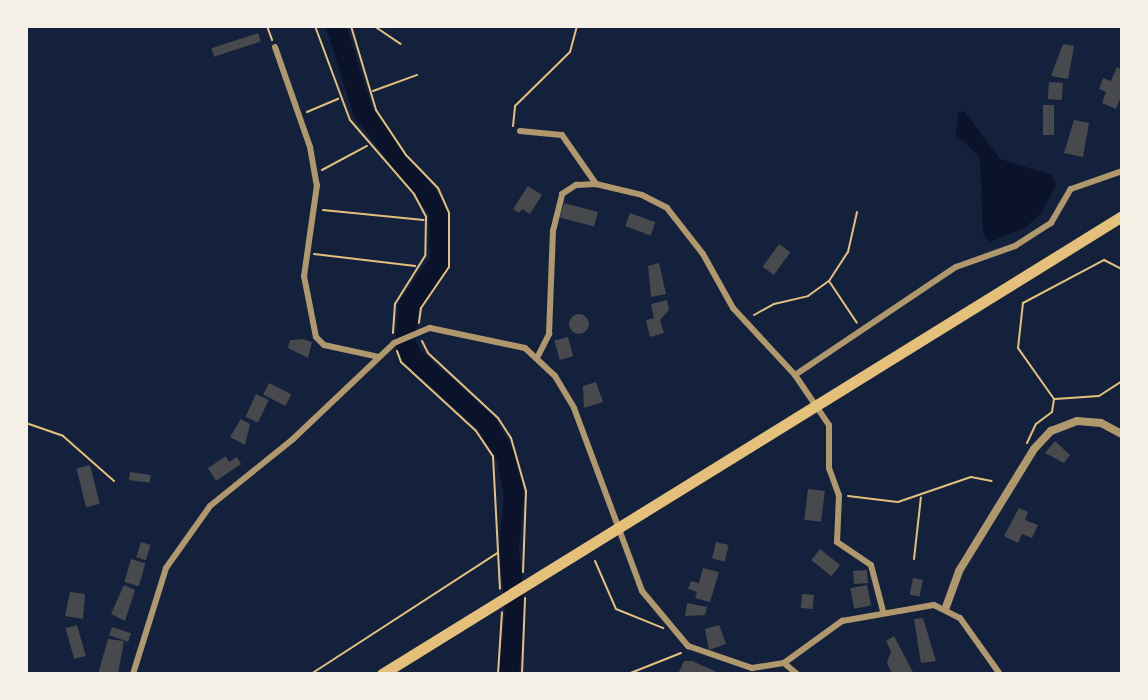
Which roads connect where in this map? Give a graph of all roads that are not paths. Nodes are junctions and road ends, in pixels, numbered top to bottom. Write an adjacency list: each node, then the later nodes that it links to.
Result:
1 (275, 47): 7 (street)
2 (520, 131): 4 (street)
3 (1122, 171): 8 (street)
4 (596, 184): 6 (street); 8 (street)
5 (1122, 216): 9 (highway)
6 (538, 356): 7 (street); 14 (street)
7 (379, 357): 15 (street)
8 (795, 375): 9 (street)
9 (813, 404): 12 (street); 16 (highway)
10 (1122, 434): 11 (street)
11 (946, 607): 12 (street); 18 (street)
12 (883, 611): 13 (street)
13 (784, 663): 14 (street); 17 (street)
14 (751, 671)
15 (133, 674)
16 (382, 674)
17 (797, 674)
18 (1000, 674)

